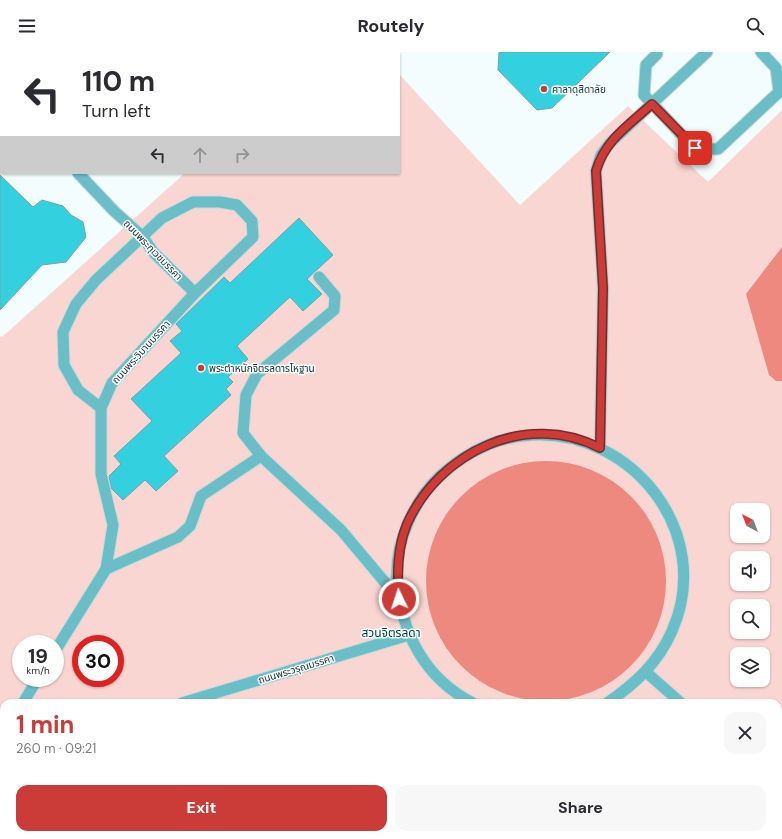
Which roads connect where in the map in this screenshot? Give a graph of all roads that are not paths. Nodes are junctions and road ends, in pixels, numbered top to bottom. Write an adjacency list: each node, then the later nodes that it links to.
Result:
1 (707, 52): 4 (street)
2 (761, 52): 4 (street)
3 (657, 54): 4 (street)
4 (652, 104): 10 (street)
5 (79, 174): 6 (street, ถนนพระกุเวชมรรคา)
6 (142, 236): 8 (street, ถนนพระกุเวชมรรคา); 8 (street, ถนนพระวิมานมรรคา); 9 (street)
7 (319, 277): 11 (street)
8 (195, 294): 9 (street, ถนนพระวิมานมรรคา)
9 (101, 408): 12 (street, ถนนพระวิมานมรรคา)
10 (600, 448): 13 (street); 16 (street)
11 (262, 456): 12 (street); 13 (street)
12 (106, 569): 15 (street, ถนนพระวิมานมรรคา)
13 (399, 599): 14 (street)
14 (409, 634): 19 (street, ถนนพระวรุณมรรคา); 20 (street)
15 (64, 637)
16 (646, 672): 21 (street); 22 (street)
17 (33, 687): 18 (street)
18 (25, 699)
19 (195, 699)
20 (467, 699)
21 (613, 699)
22 (676, 699)

